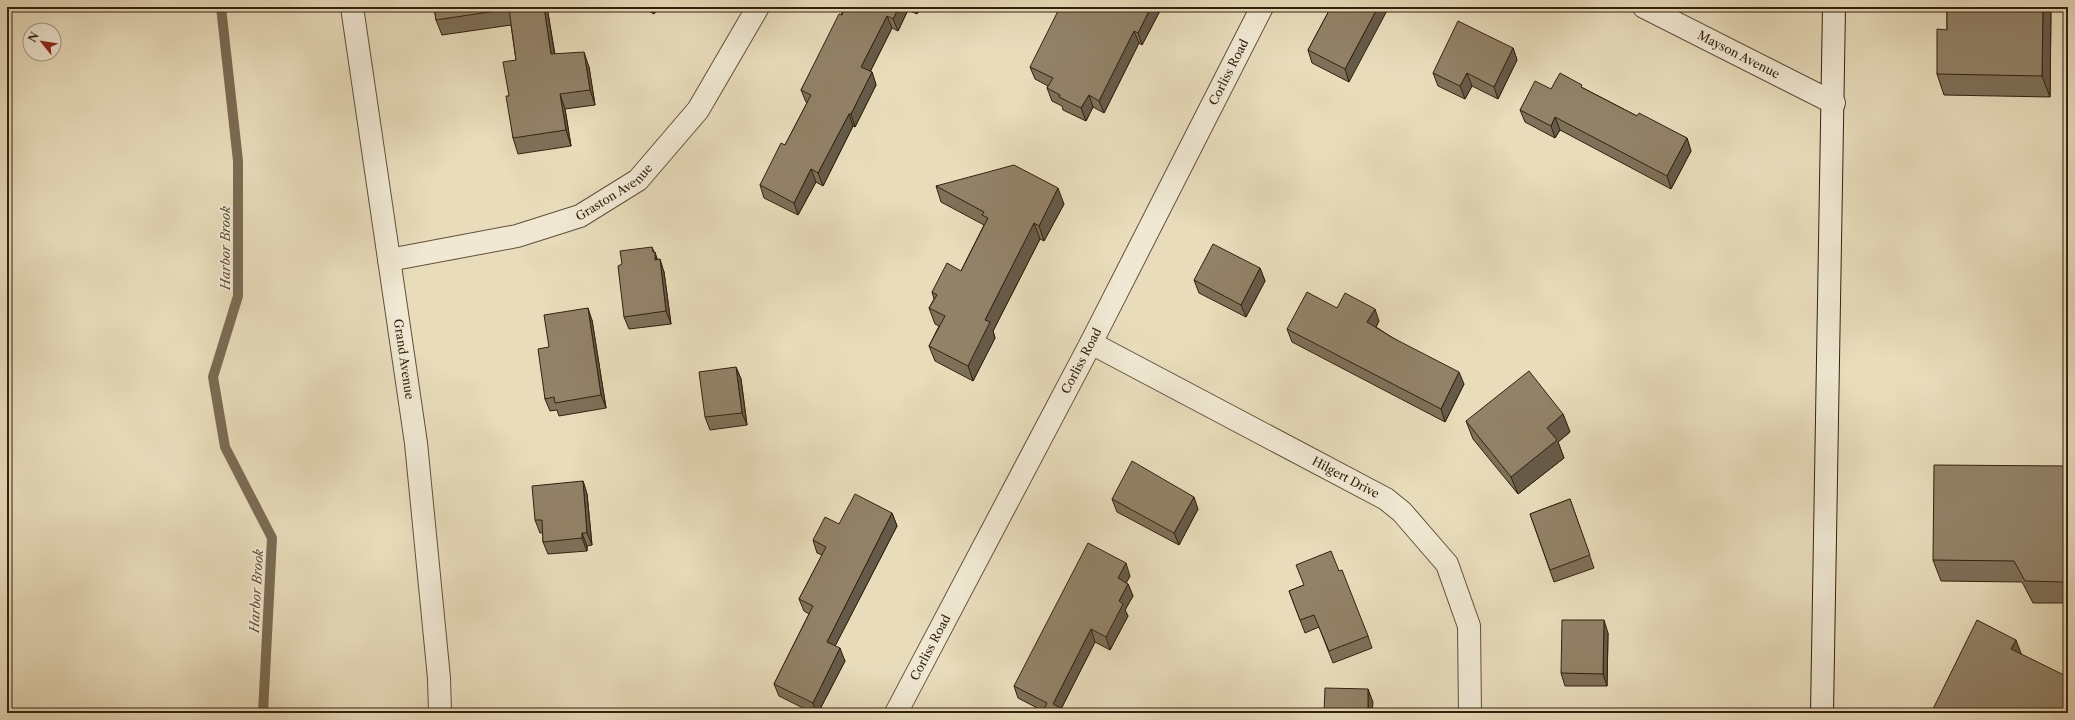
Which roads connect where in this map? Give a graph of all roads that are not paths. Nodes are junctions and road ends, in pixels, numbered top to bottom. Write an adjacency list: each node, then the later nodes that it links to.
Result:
1 (352, 7): 7 (street, Grand Avenue)
2 (758, 7): 7 (street, Graston Avenue)
3 (1262, 7): 8 (street, Corliss Road)
4 (1644, 7): 6 (street, Mayson Avenue)
5 (1834, 7): 6 (street)
6 (1834, 103): 12 (street)
7 (389, 260): 9 (street, Grand Avenue)
8 (1091, 343): 10 (street, Corliss Road); 11 (street, Hilgert Drive)
9 (440, 713)
10 (896, 713)
11 (1470, 713)
12 (1822, 713)

